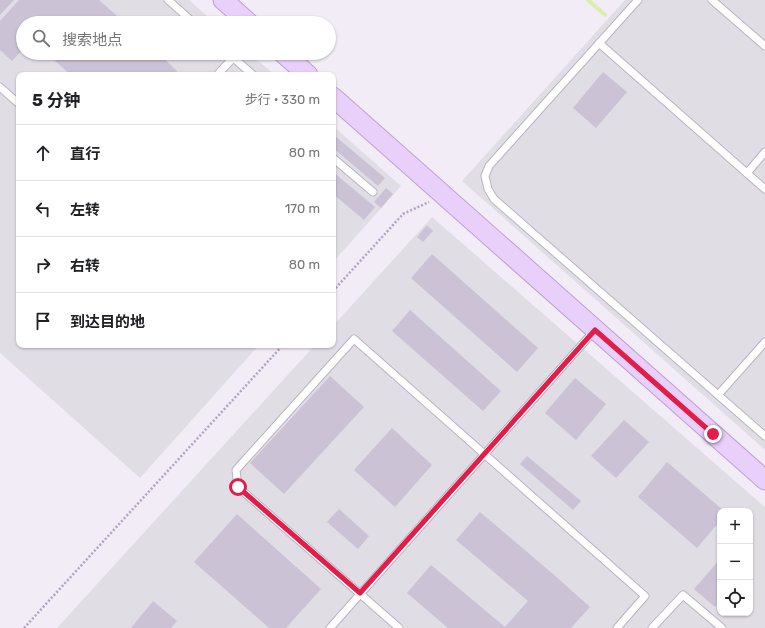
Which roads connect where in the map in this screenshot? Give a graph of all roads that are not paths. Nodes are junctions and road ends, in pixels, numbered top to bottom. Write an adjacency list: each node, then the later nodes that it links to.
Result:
1 (168, 0): 5 (lane)
2 (223, 0): 6 (street)
3 (638, 0): 7 (lane)
4 (712, 0): 8 (lane)
5 (186, 16)
6 (241, 16)
7 (599, 43): 20 (lane); 25 (lane)
8 (765, 46)
9 (228, 60): 12 (lane)
10 (236, 60): 13 (lane)
11 (291, 60): 14 (street)
12 (219, 72)
13 (250, 72)
14 (305, 72)
15 (0, 87): 17 (lane)
16 (336, 100): 23 (street)
17 (16, 101)
18 (765, 152): 20 (lane)
19 (336, 161): 22 (lane)
20 (747, 173): 21 (lane)
21 (765, 189)
22 (373, 192)
23 (595, 330): 27 (lane); 28 (street)
24 (765, 342): 25 (lane)
25 (718, 395): 26 (lane)
26 (765, 436)
27 (484, 454): 29 (lane); 29 (lane); 32 (lane)
28 (765, 480)
29 (360, 593): 30 (lane); 31 (lane)
30 (330, 628)
31 (399, 628)
32 (617, 628)
33 (652, 628): 34 (lane)
34 (722, 628)

